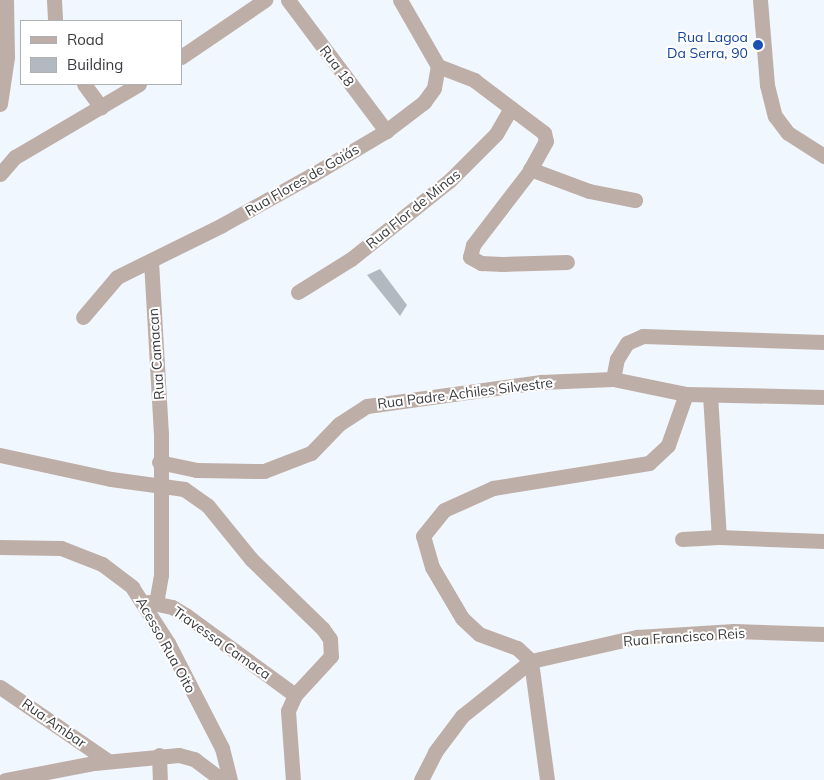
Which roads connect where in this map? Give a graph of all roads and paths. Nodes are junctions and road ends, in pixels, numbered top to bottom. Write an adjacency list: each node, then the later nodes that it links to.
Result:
1 (6, 0): 12 (street)
2 (54, 0): 7 (street)
3 (265, 0): 8 (street)
4 (288, 0): 15 (street, Rua 18)
5 (400, 0): 9 (street)
6 (760, 0): 16 (street)
7 (55, 20)
8 (182, 56)
9 (438, 66): 14 (street); 15 (street, Rua Flores de Goiás)
10 (85, 85): 13 (street)
11 (137, 85): 13 (street)
12 (0, 104)
13 (101, 107): 18 (street)
14 (511, 108): 17 (street); 22 (street, Rua Flor de Minas)
15 (386, 131): 20 (street, Rua Flores de Goiás)
16 (824, 156)
17 (530, 169): 19 (street); 21 (street)
18 (0, 174)
19 (635, 200)
20 (151, 261): 23 (street, Rua Flores de Goiás); 30 (street, Rua Camacan)
21 (567, 262)
22 (298, 292)
23 (83, 317)
24 (824, 342): 25 (street)
25 (613, 379): 26 (street, Rua Padre Achiles Silvestre); 30 (street, Rua Padre Achiles Silvestre)
26 (686, 394): 27 (street, Rua Padre Achiles Silvestre); 38 (street)
27 (710, 395): 28 (street, Rua Padre Achiles Silvestre); 32 (street)
28 (824, 397)
29 (0, 455): 31 (street)
30 (160, 455): 31 (street, Rua Camacan)
31 (160, 483): 36 (street, Rua Camacan); 40 (street)
32 (720, 537): 33 (street); 34 (street)
33 (682, 539)
34 (824, 541)
35 (0, 547): 36 (street, Acesso Rua Oito)
36 (151, 602): 40 (street, Travessa Camaca); 46 (street, Acesso Rua Oito)
37 (824, 634): 38 (street, Rua Francisco Reis)
38 (531, 661): 48 (street, Rua Francisco Reis); 49 (street)
39 (0, 686): 42 (street, Rua Ambar)
40 (295, 695): 47 (street)
41 (159, 756): 42 (street); 44 (street); 45 (street)
42 (108, 761): 43 (street)
43 (5, 780)
44 (160, 780)
45 (222, 780)
46 (230, 780)
47 (293, 780)
48 (421, 780)
49 (547, 780)

